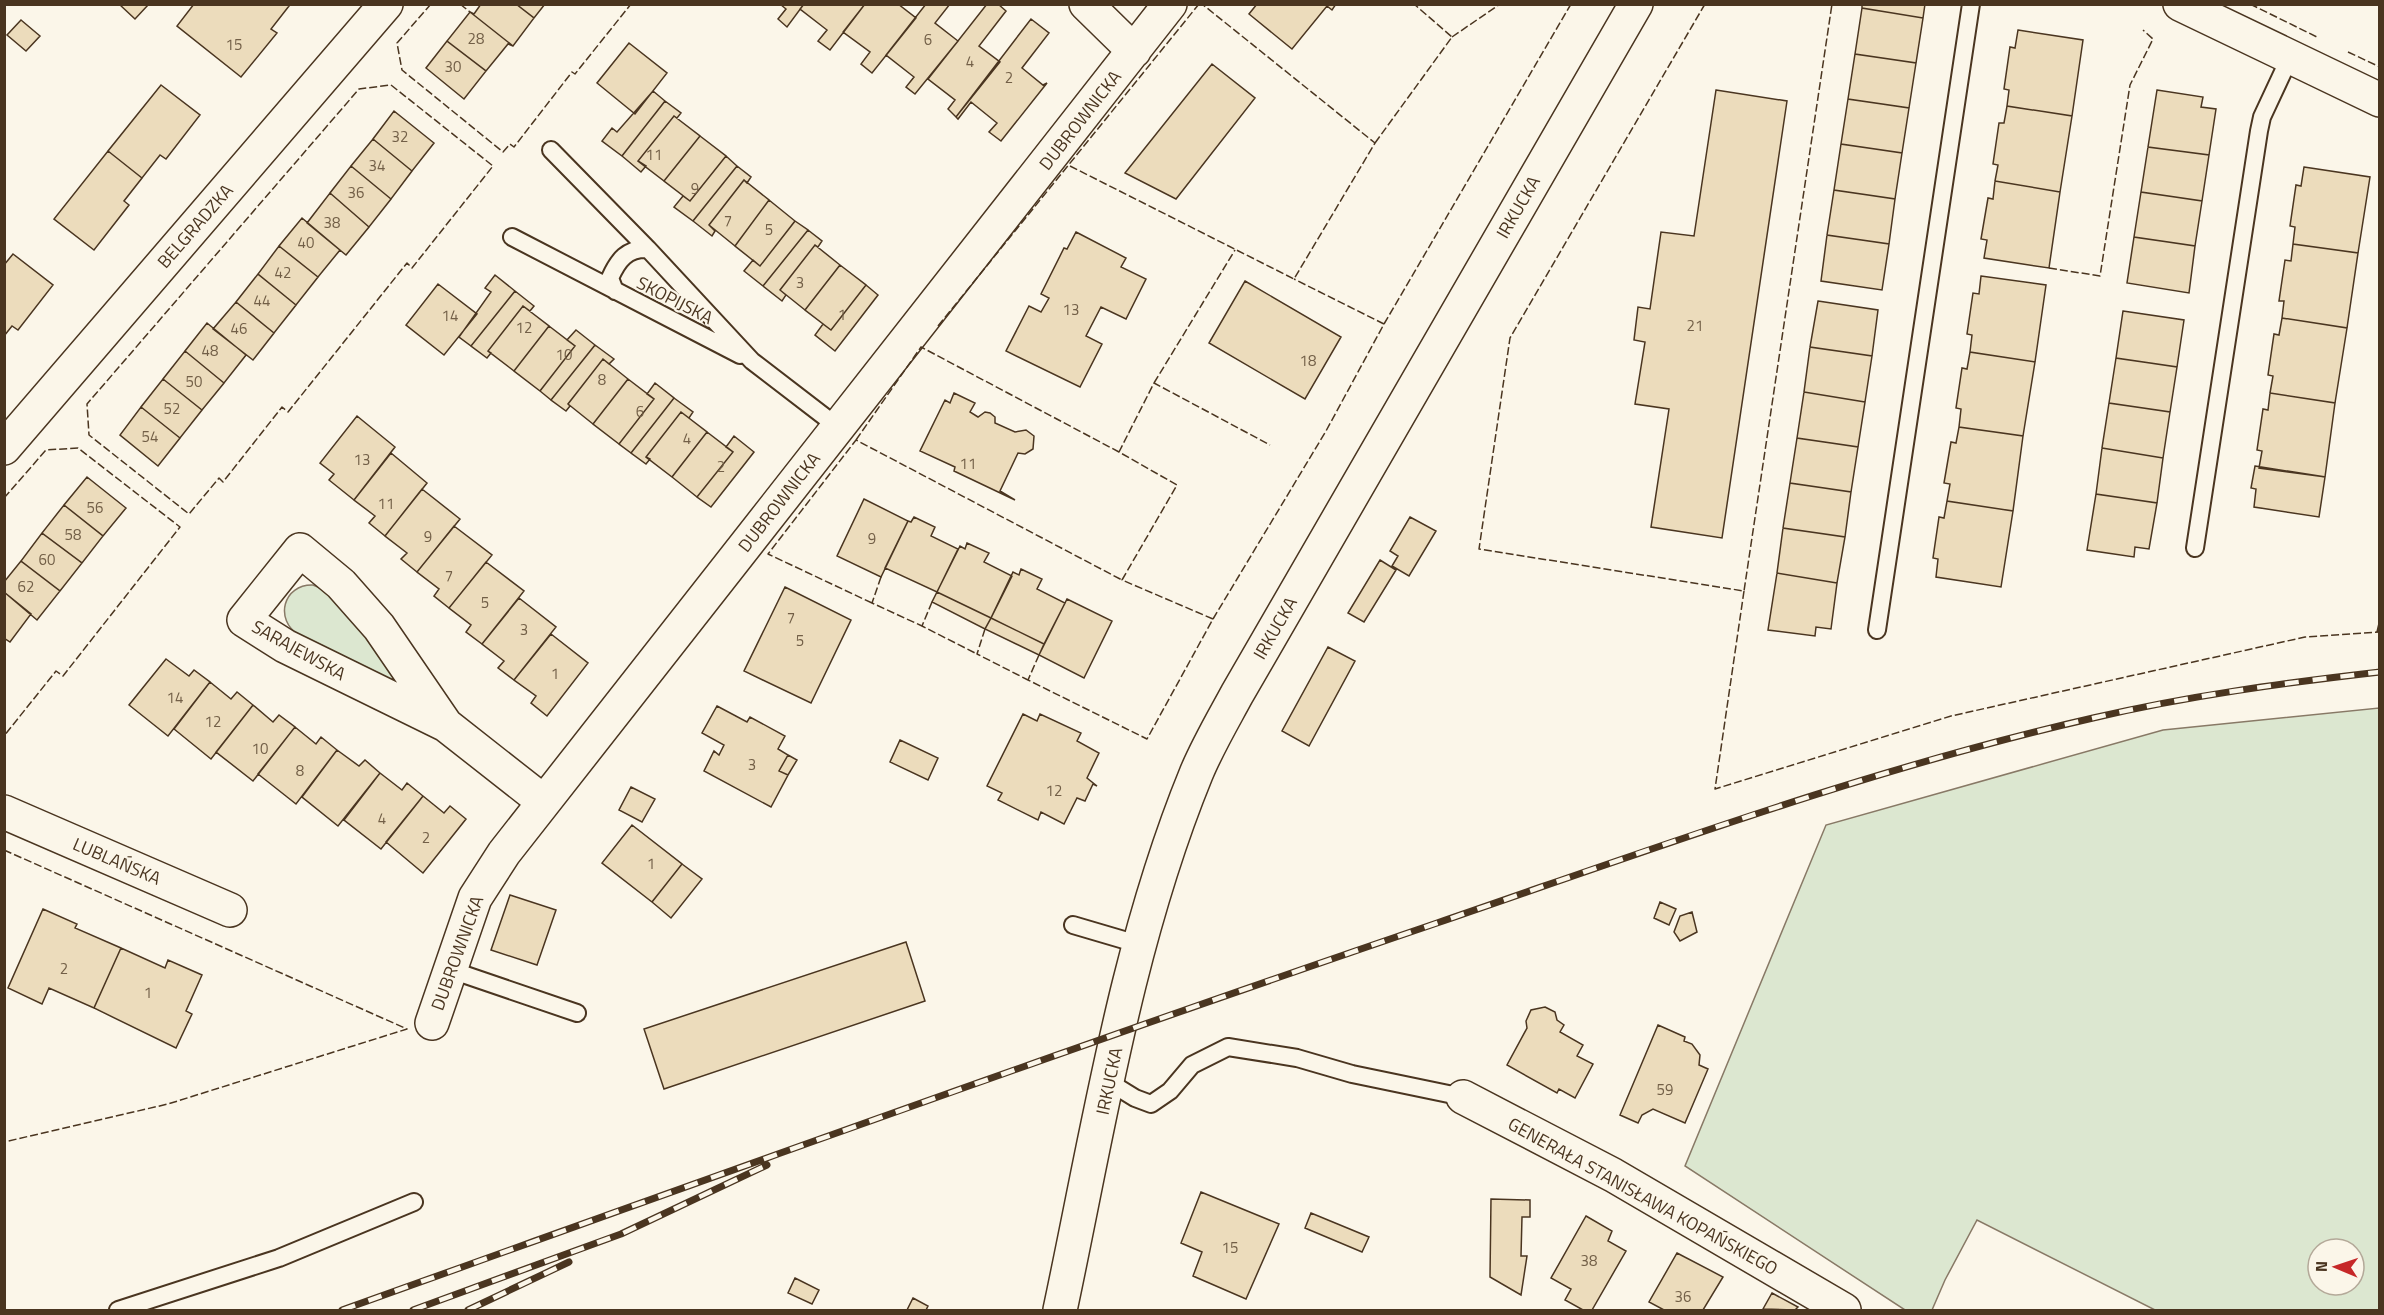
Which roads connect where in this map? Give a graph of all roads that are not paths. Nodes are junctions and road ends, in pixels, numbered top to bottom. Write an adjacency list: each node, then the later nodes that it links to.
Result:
1 (386, 4): 17 (street, BELGRADZKA)
2 (1068, 4): 7 (street)
3 (1170, 4): 8 (street, DUBROWNICKA)
4 (1635, 4): 25 (street, IRKUCKA)
5 (1971, 4): 19 (lane)
6 (2180, 4): 9 (street)
7 (1095, 14): 8 (street)
8 (1134, 51): 16 (street, DUBROWNICKA)
9 (2290, 57): 10 (street); 18 (lane)
10 (2379, 100)
11 (551, 150): 13 (lane)
12 (512, 237): 14 (lane)
13 (648, 249): 14 (lane, SKOPIJSKA); 15 (lane, SKOPIJSKA)
14 (615, 291): 15 (lane, SKOPIJSKA)
15 (752, 361): 16 (lane, SKOPIJSKA)
16 (838, 427): 21 (street, DUBROWNICKA)
17 (4, 448)
18 (2195, 548)
19 (1877, 630)
20 (446, 725): 20 (street, SARAJEWSKA); 21 (street, SARAJEWSKA)
21 (544, 802): 26 (street, DUBROWNICKA)
22 (4, 812): 23 (street, LUBLAŃSKA)
23 (230, 910)
24 (1073, 925): 25 (lane)
25 (1141, 945): 29 (street, IRKUCKA)
26 (451, 970): 27 (lane); 28 (street, DUBROWNICKA)
27 (577, 1013)
28 (432, 1023)
29 (1109, 1082): 30 (lane, GENERAŁA STANISŁAWA KOPAŃSKIEGO); 33 (street, IRKUCKA)
30 (1463, 1097): 34 (street, GENERAŁA STANISŁAWA KOPAŃSKIEGO)
31 (414, 1202): 32 (lane)
32 (118, 1311)
33 (1060, 1311)
34 (1844, 1311)

